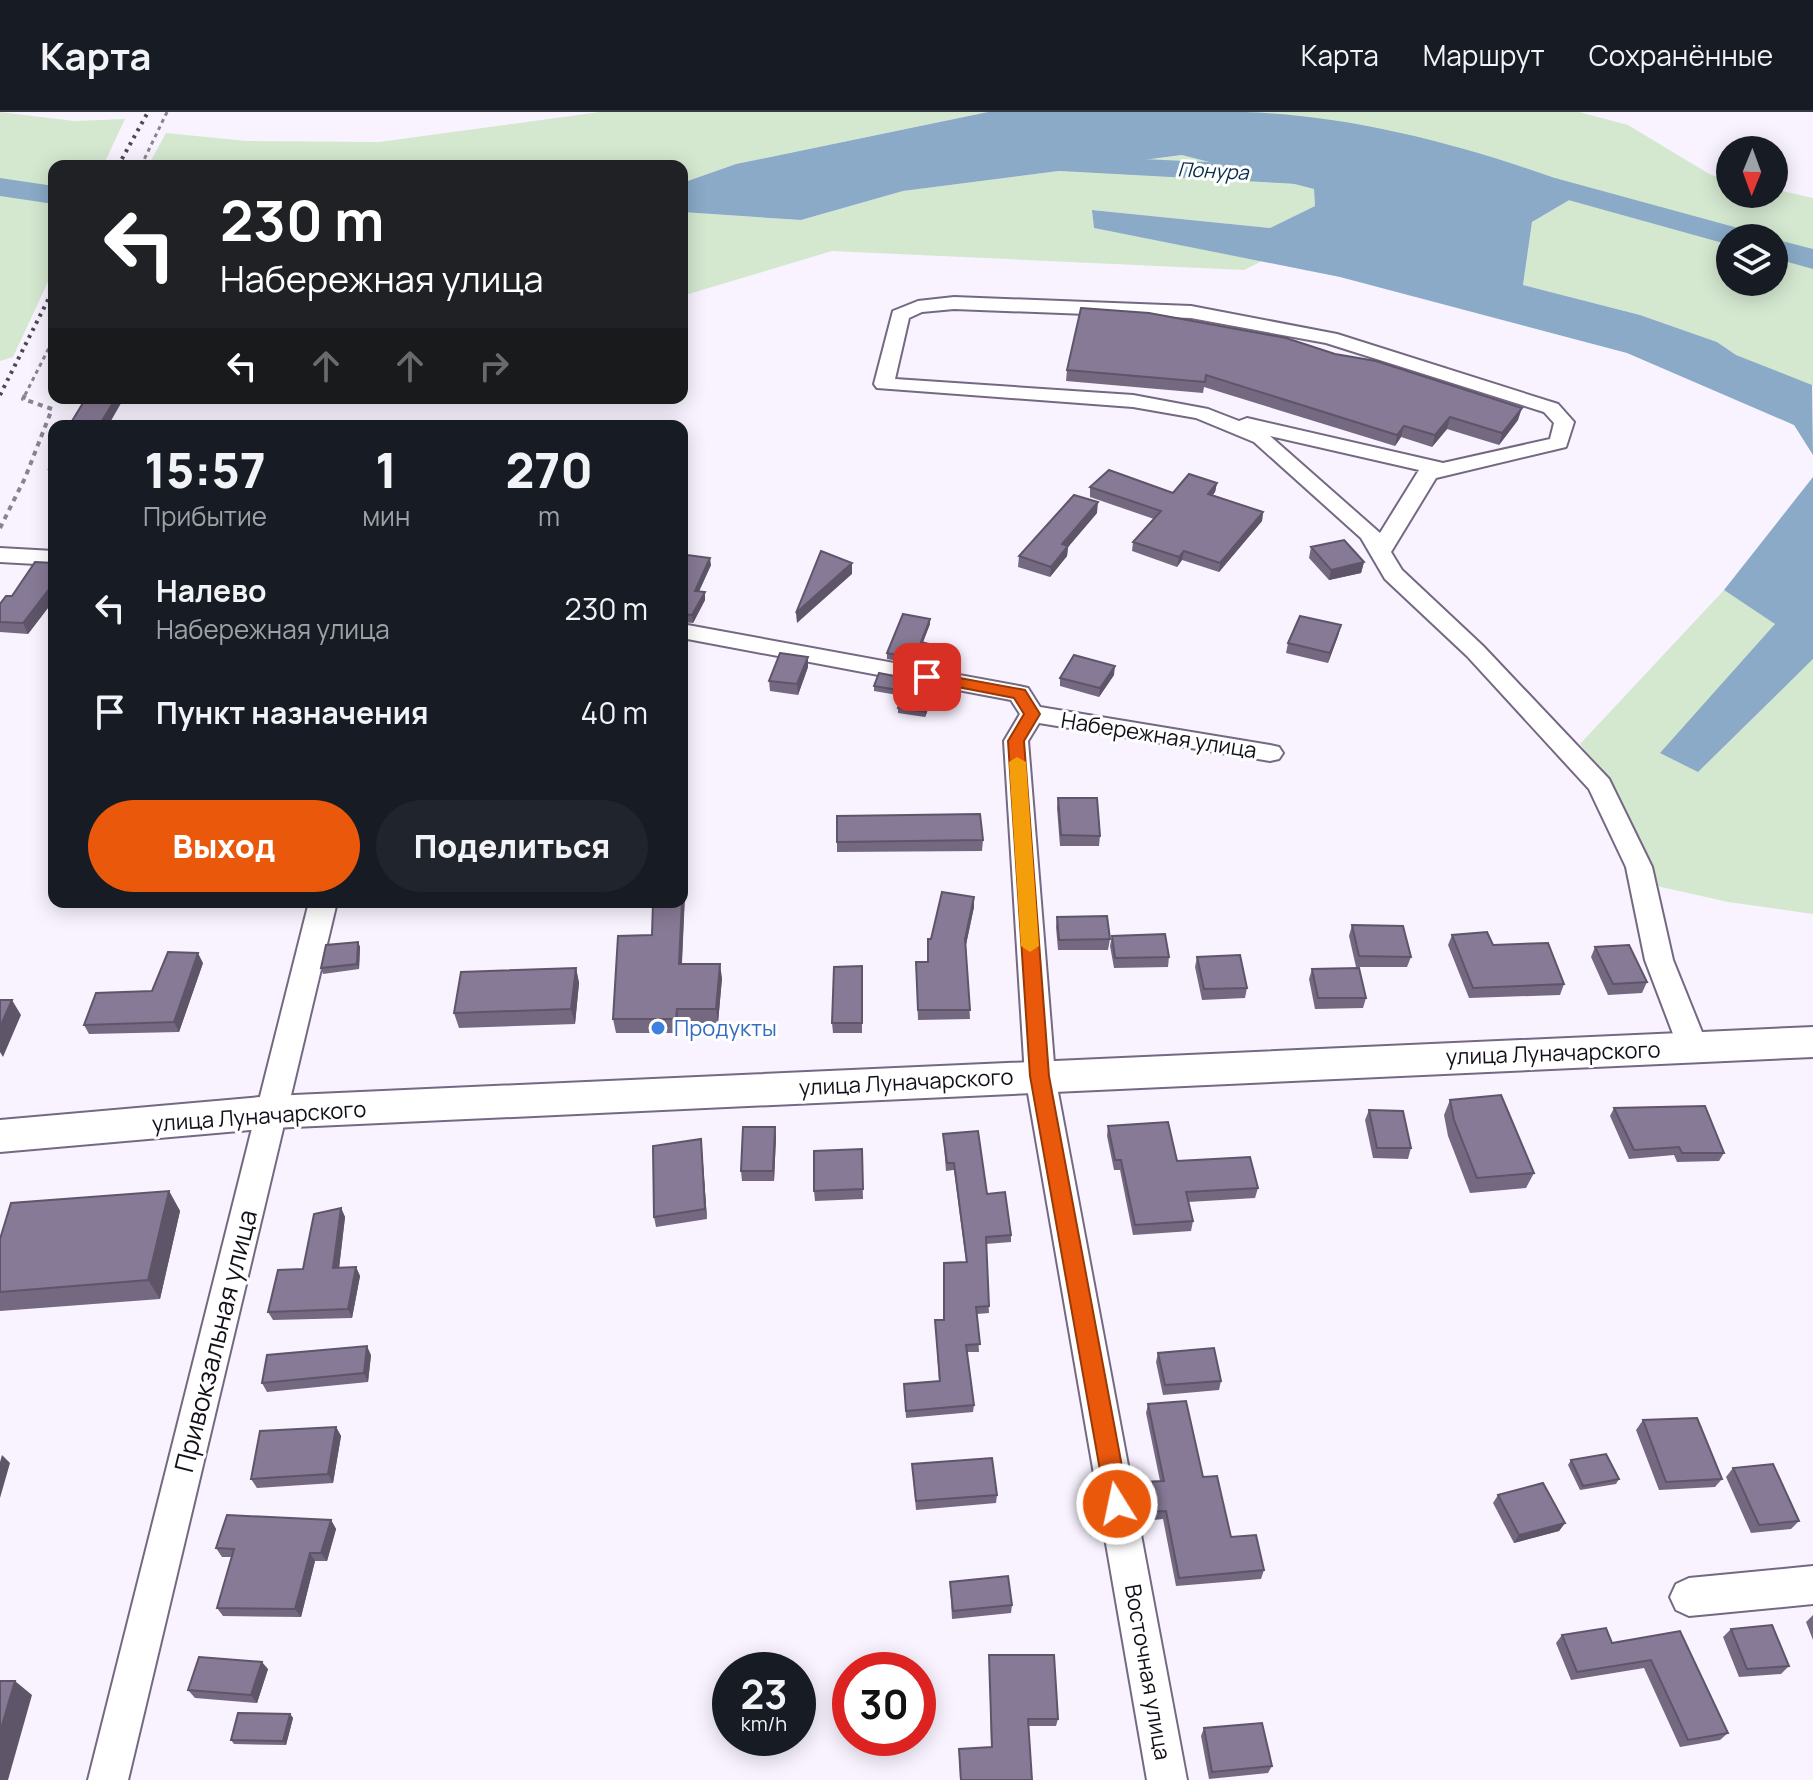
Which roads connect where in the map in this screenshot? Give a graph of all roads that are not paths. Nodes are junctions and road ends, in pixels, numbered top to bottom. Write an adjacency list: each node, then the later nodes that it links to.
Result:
1 (1201, 413): 2 (street); 2 (street); 3 (street)
2 (1441, 469): 3 (street)
3 (1380, 552): 11 (street)
4 (0, 555): 5 (street)
5 (48, 558)
6 (688, 632): 7 (street, Набережная улица)
7 (1032, 714): 8 (street, Набережная улица); 12 (street, Восточная улица)
8 (1270, 753)
9 (322, 908): 13 (street, Привокзальная улица)
10 (1813, 1042): 11 (main road, улица Луначарского)
11 (1693, 1047): 12 (main road, улица Луначарского)
12 (1040, 1076): 13 (main road, улица Луначарского); 18 (street, Восточная улица)
13 (272, 1112): 14 (main road, улица Луначарского); 17 (street, Привокзальная улица)
14 (0, 1136)
15 (1813, 1585): 16 (street)
16 (1689, 1597)
17 (108, 1780)
18 (1167, 1780)

